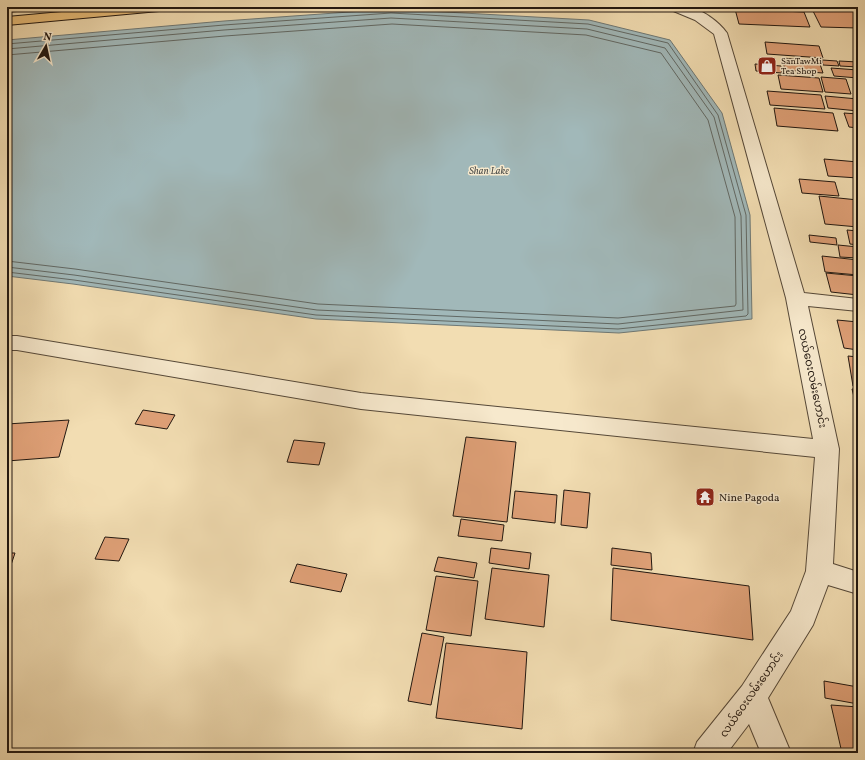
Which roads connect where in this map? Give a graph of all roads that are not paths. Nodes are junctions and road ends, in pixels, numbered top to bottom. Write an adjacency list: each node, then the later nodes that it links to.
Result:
1 (159, 7): 3 (main road)
2 (676, 7): 4 (street, လယ်ဝေးလမ်းဟောင်း)
3 (7, 21)
4 (796, 298): 5 (street); 7 (street, လယ်ဝေးလမ်းဟောင်း)
5 (858, 305)
6 (7, 343): 7 (street)
7 (827, 449): 8 (street, လယ်ဝေးလမ်းဟောင်း)
8 (819, 571): 9 (street); 10 (street, လယ်ဝေးလမ်းဟောင်း)
9 (858, 583)
10 (752, 696): 11 (street, လယ်ဝေးလမ်းဟောင်း); 12 (street)
11 (708, 753)
12 (776, 753)

